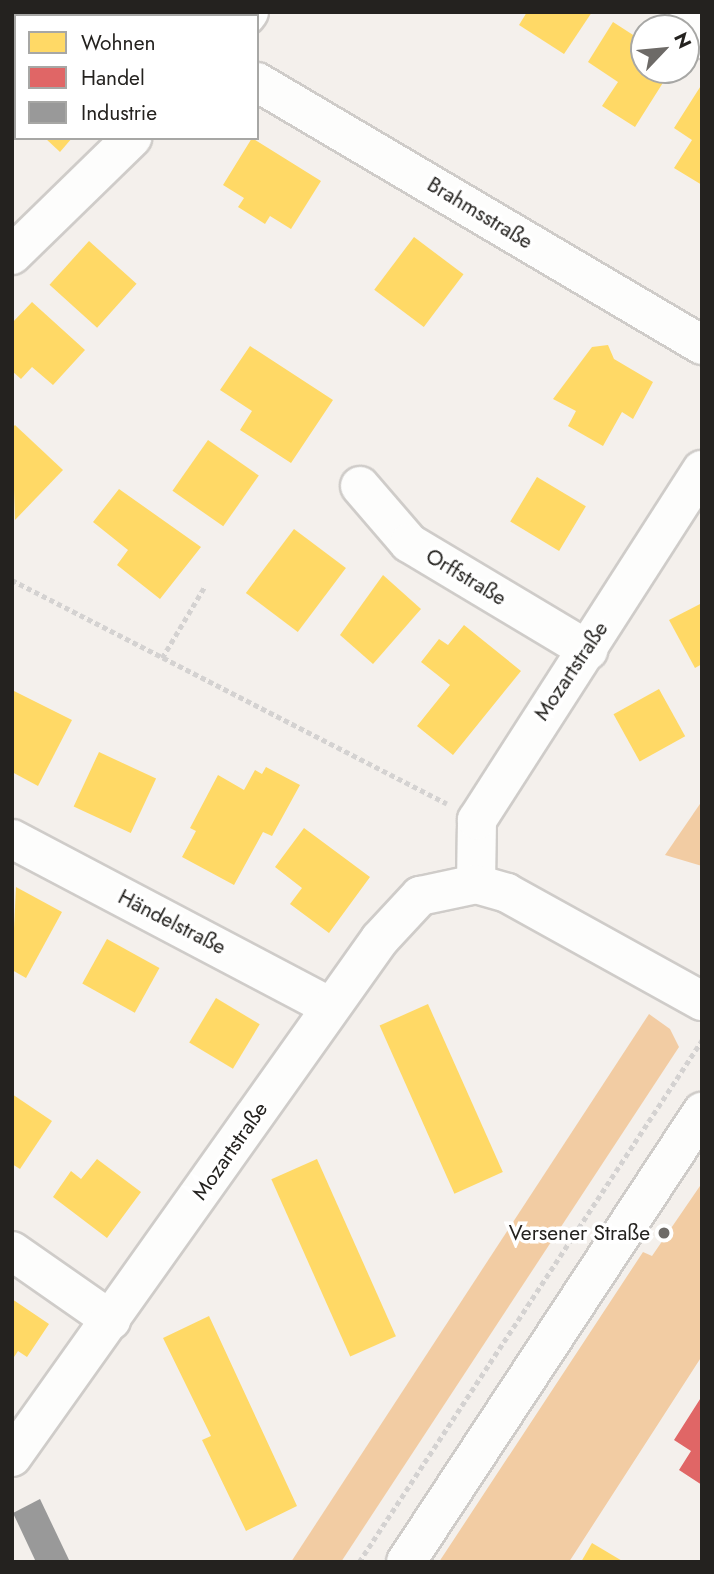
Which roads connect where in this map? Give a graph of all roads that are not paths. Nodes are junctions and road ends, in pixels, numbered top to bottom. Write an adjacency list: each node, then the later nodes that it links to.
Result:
1 (690, 12): 2 (street)
2 (702, 39)
3 (259, 83): 6 (street, Brahmsstraße)
4 (130, 140): 5 (street)
5 (12, 255)
6 (702, 345)
7 (702, 470): 9 (street, Mozartstraße)
8 (360, 486): 9 (street, Orffstraße)
9 (588, 650): 11 (street, Mozartstraße)
10 (12, 839): 13 (street, Händelstraße)
11 (476, 884): 12 (street, Mozartstraße); 13 (street, Mozartstraße)
12 (702, 1001)
13 (330, 1007): 16 (street, Mozartstraße)
14 (702, 1112): 18 (street)
15 (12, 1251): 16 (street)
16 (111, 1320): 17 (street, Mozartstraße)
17 (12, 1457)
18 (407, 1562)

